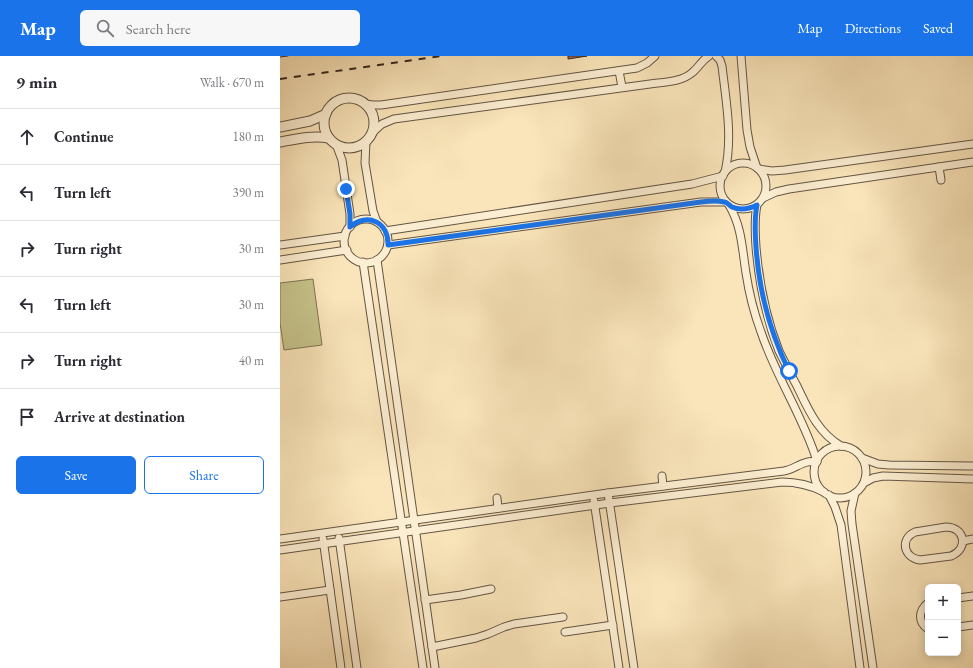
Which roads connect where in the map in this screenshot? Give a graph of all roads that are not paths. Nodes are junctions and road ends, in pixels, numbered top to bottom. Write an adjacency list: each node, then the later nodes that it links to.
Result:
1 (655, 56): 5 (street)
2 (709, 56): 6 (street)
3 (716, 56): 19 (street)
4 (741, 56): 18 (street)
5 (619, 71): 6 (street); 7 (street)
6 (622, 87): 10 (street)
7 (365, 104): 8 (street); 10 (street)
8 (326, 114): 9 (street); 11 (street)
9 (280, 127)
10 (372, 132): 12 (street)
11 (329, 138): 13 (street); 14 (street)
12 (366, 141): 14 (street); 24 (street)
13 (280, 142)
14 (336, 144): 25 (street)
15 (973, 144): 18 (street)
16 (973, 162): 17 (street)
17 (939, 167): 20 (street); 21 (street)
18 (758, 169): 19 (street); 21 (street)
19 (724, 174): 22 (street); 26 (street)
20 (941, 180)
21 (764, 198): 23 (street)
22 (728, 203): 23 (street); 29 (street); 36 (street)
23 (757, 205): 34 (street)
24 (377, 222): 25 (street); 26 (street)
25 (350, 227): 27 (street)
26 (385, 231): 29 (street)
27 (345, 236): 28 (street); 30 (street)
28 (280, 245)
29 (388, 245): 32 (street)
30 (347, 250): 31 (street); 33 (street)
31 (280, 260)
32 (377, 260): 33 (street); 50 (street)
33 (363, 262): 51 (street)
34 (841, 446): 35 (street); 36 (street)
35 (862, 458): 37 (street); 40 (street)
36 (817, 461): 41 (street); 44 (street)
37 (973, 466)
38 (662, 476): 41 (street)
39 (973, 479): 40 (street)
40 (864, 483): 43 (street)
41 (663, 486): 42 (street)
42 (608, 493): 45 (street); 47 (street)
43 (855, 493): 44 (street); 83 (street)
44 (826, 494): 47 (street); 82 (street)
45 (594, 495): 48 (street); 49 (street)
46 (497, 498): 49 (street)
47 (610, 503): 48 (street); 81 (street)
48 (595, 505): 53 (street); 70 (street)
49 (498, 508): 50 (street)
50 (413, 520): 51 (street); 53 (street)
51 (402, 522): 52 (street); 54 (street)
52 (338, 531): 55 (street); 59 (street)
53 (415, 531): 54 (street); 67 (street)
54 (403, 532): 59 (street); 78 (street)
55 (322, 533): 56 (street); 60 (street)
56 (280, 539)
57 (973, 539): 58 (street)
58 (963, 541): 58 (street)
59 (340, 542): 60 (street); 77 (street)
60 (324, 544): 61 (street); 63 (street)
61 (280, 550)
62 (492, 589): 67 (street)
63 (330, 590): 65 (street); 76 (street)
64 (973, 596): 66 (street)
65 (280, 597)
66 (961, 598)
67 (425, 600): 75 (street)
68 (925, 605): 72 (street)
69 (563, 617): 75 (street)
70 (613, 625): 74 (street); 80 (street)
71 (973, 625): 73 (street)
72 (925, 626)
73 (961, 627)
74 (565, 632)
75 (432, 647): 79 (street)
76 (341, 668)
77 (358, 668)
78 (423, 668)
79 (435, 668)
80 (619, 668)
81 (634, 668)
82 (860, 668)
83 (873, 668)

